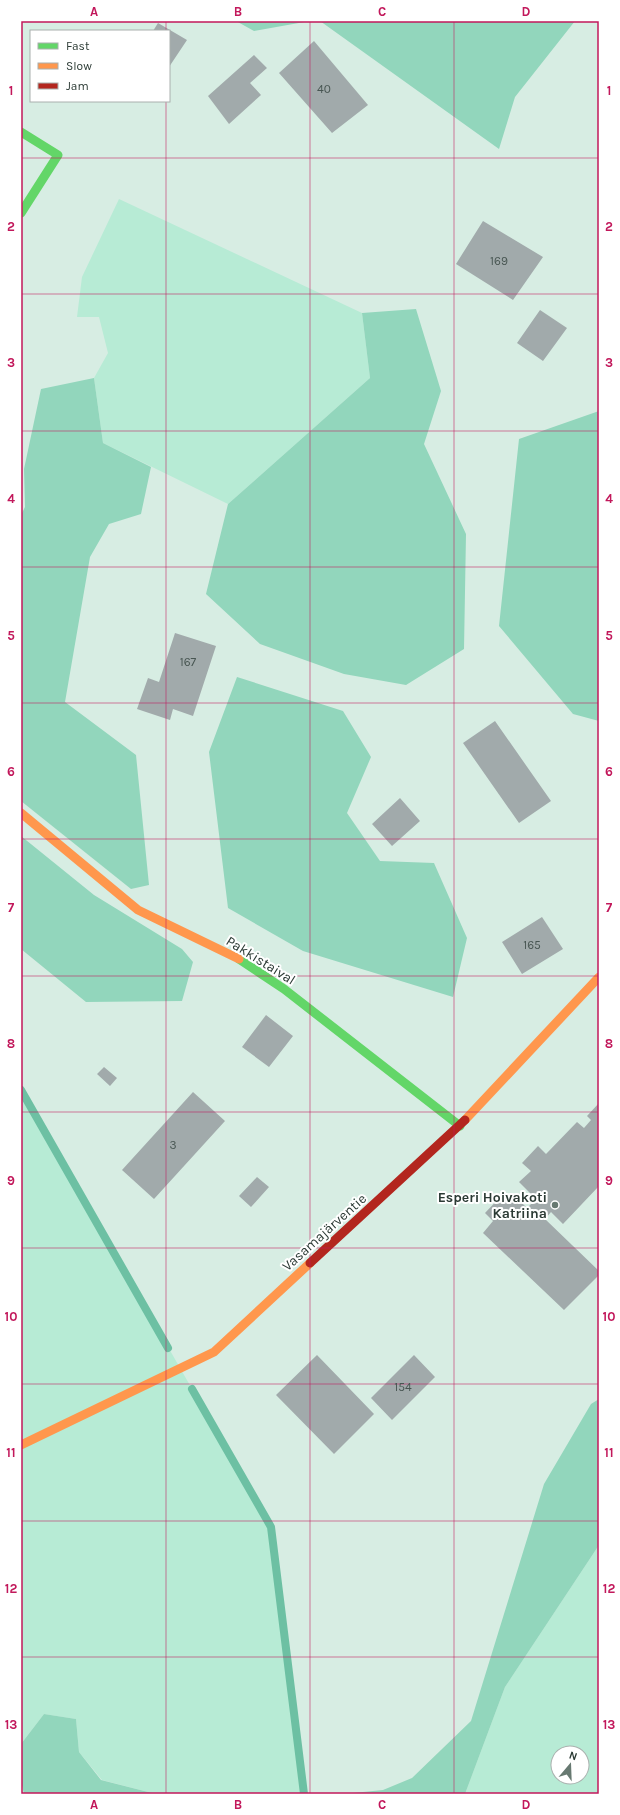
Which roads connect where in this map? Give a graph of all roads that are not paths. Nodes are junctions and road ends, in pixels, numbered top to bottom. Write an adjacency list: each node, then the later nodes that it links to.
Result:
1 (21, 132): 2 (street)
2 (21, 213)
3 (21, 813): 5 (street, Pakkistaival)
4 (599, 977): 5 (street, Vasamajärventie)
5 (460, 1126): 6 (street, Vasamajärventie)
6 (21, 1445)

